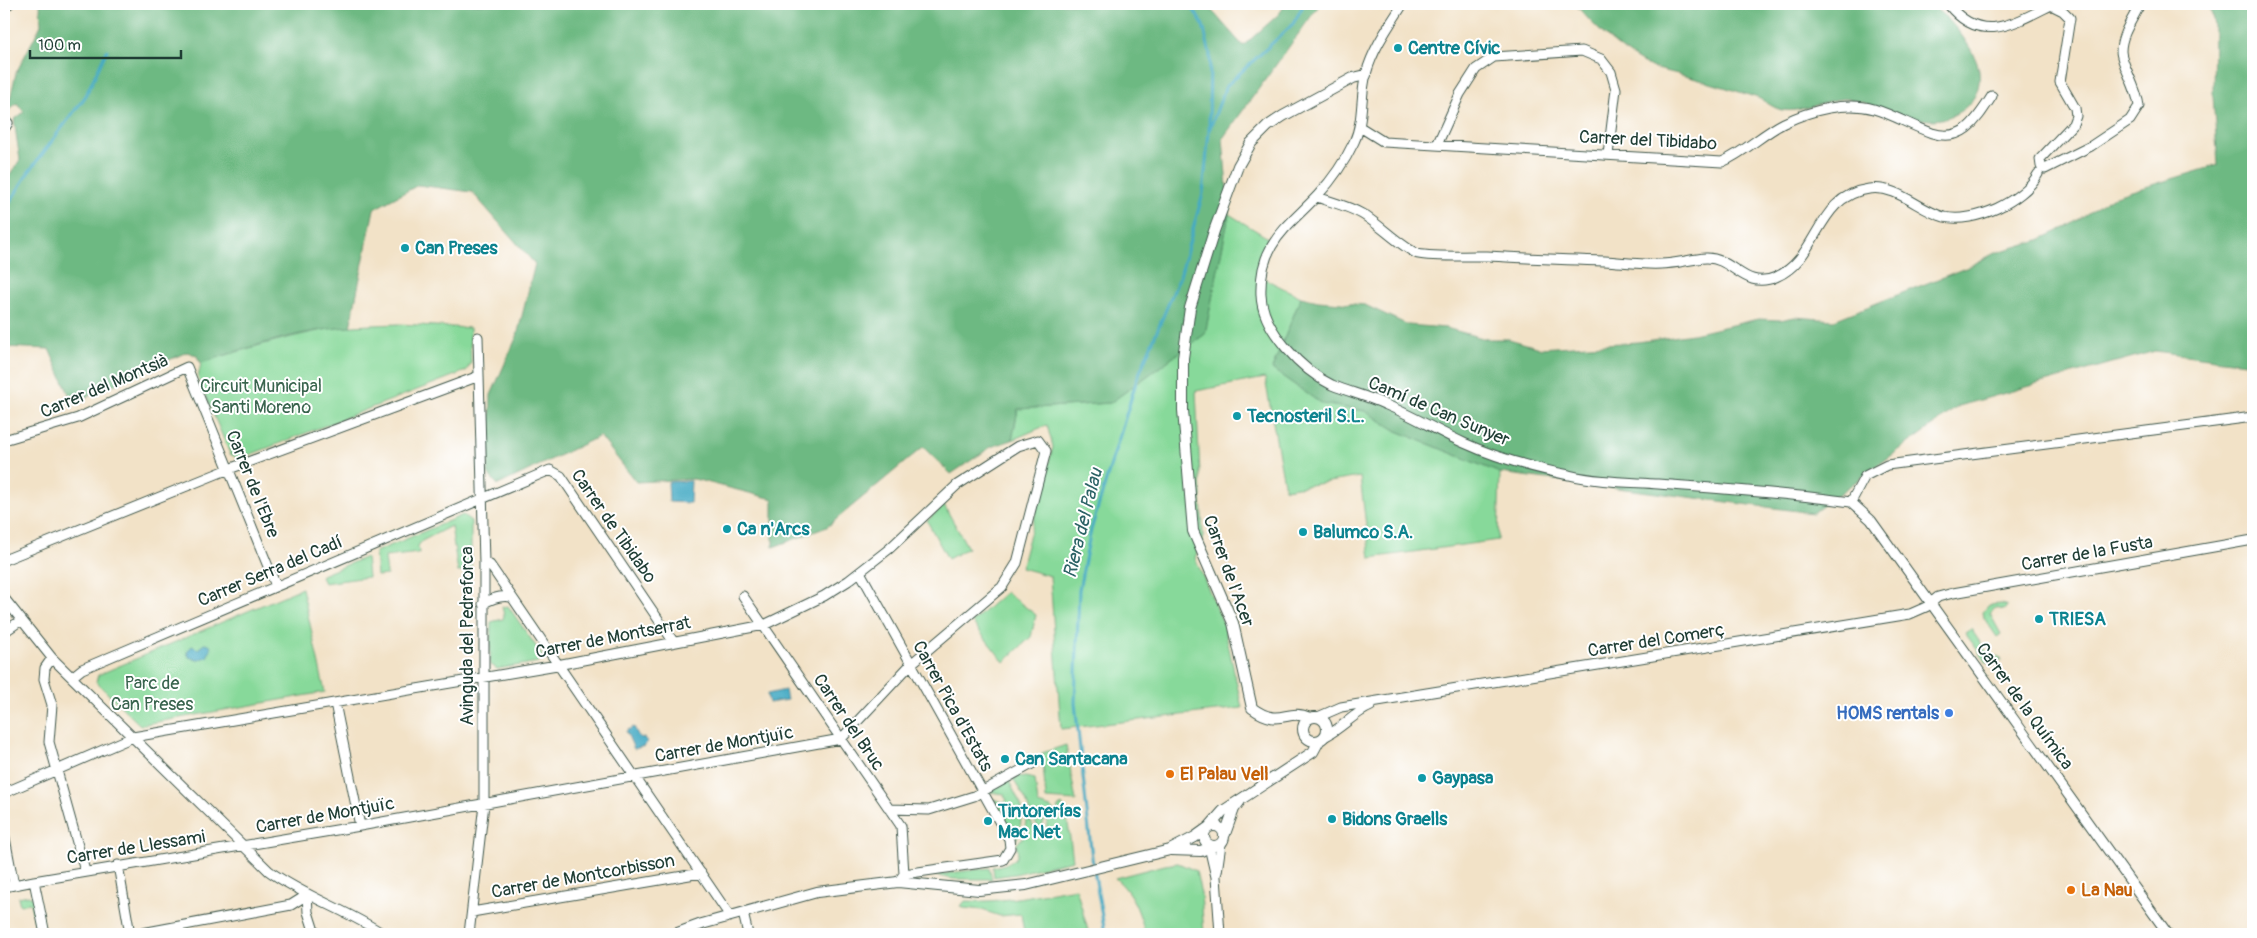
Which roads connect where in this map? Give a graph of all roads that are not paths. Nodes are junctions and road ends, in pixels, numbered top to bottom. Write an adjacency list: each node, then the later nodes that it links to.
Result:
1 (9, 4): 5 (street)
2 (1403, 4): 6 (street, Camí de Can Sunyer)
3 (1948, 4): 11 (street)
4 (2140, 4): 11 (street)
5 (4, 8)
6 (1366, 75): 8 (street, Camí de Can Sunyer); 44 (street, Carrer de l'Acer)
7 (1992, 96): 10 (street, Carrer del Tibidabo)
8 (1360, 127): 9 (street, Carrer del Tibidabo); 12 (street, Camí de Can Sunyer)
9 (1437, 144): 10 (street, Carrer del Tibidabo); 10 (street)
10 (1608, 155)
11 (2042, 169): 12 (street)
12 (1317, 197): 20 (street, Camí de Can Sunyer)
13 (478, 337): 15 (street, Avinguda del Pedraforca)
14 (187, 367): 17 (street, Carrer del Montsià); 18 (street, Carrer de l'Ebre)
15 (480, 376): 18 (street); 19 (street, Avinguda del Pedraforca)
16 (2253, 417): 20 (street)
17 (4, 440)
18 (230, 469): 22 (street); 26 (street, Carrer de l'Ebre)
19 (482, 497): 23 (street, Avinguda del Pedraforca); 26 (street, Carrer Serra del Cadí); 35 (street, Carrer de Tibidabo)
20 (1851, 502): 31 (street, Carrer de la Química)
21 (2253, 540): 31 (street, Carrer de la Fusta)
22 (4, 560)
23 (484, 563): 25 (street, Avinguda del Pedraforca); 27 (street)
24 (860, 572): 33 (street, Carrer de Montserrat); 38 (street, Carrer Pica d'Estats); 38 (street, Carrer de Montserrat)
25 (484, 574): 27 (street); 30 (street, Avinguda del Pedraforca)
26 (276, 586): 39 (street, Carrer Serra del Cadí)
27 (510, 594): 30 (street); 37 (street)
28 (743, 596): 33 (street, Carrer del Bruc)
29 (4, 598): 32 (street)
30 (483, 604): 40 (street, Avinguda del Pedraforca)
31 (1930, 604): 41 (street, Carrer del Comerç); 88 (street, Carrer de la Química)
32 (20, 621): 34 (street); 36 (street)
33 (764, 625): 35 (street, Carrer de Montserrat); 49 (street, Carrer del Bruc)
34 (4, 632)
35 (673, 641): 37 (street, Carrer de Montserrat)
36 (52, 658): 39 (street); 52 (street)
37 (557, 664): 40 (street, Carrer de Montserrat); 53 (street)
38 (911, 664): 49 (street); 54 (street, Carrer Pica d'Estats)
39 (72, 677): 46 (street)
40 (483, 677): 42 (street, Carrer de Montserrat); 57 (street, Avinguda del Pedraforca)
41 (1384, 700): 43 (street, Carrer del Comerç); 48 (street, Carrer del Comerç)
42 (335, 702): 46 (street, Carrer de Montserrat); 59 (street)
43 (1314, 717): 44 (street, Carrer del Comerç); 45 (street); 48 (street)
44 (1282, 718): 45 (street)
45 (1303, 727): 47 (street)
46 (133, 737): 52 (street, Carrer de Montserrat); 63 (street)
47 (1307, 739): 48 (street); 50 (street)
48 (1322, 739): 50 (street, Carrer del Comerç)
49 (841, 740): 53 (street, Carrer de Montjuïc); 58 (street, Carrer del Bruc)
50 (1298, 760): 56 (street, Carrer del Comerç)
51 (1032, 764): 54 (street)
52 (56, 770): 55 (street, Carrer de Montserrat); 68 (street)
53 (633, 777): 57 (street, Carrer de Montjuïc); 69 (street)
54 (981, 791): 58 (street); 71 (street, Carrer Pica d'Estats)
55 (4, 792)
56 (1246, 795): 60 (street, Carrer del Comerç); 62 (street, Carrer del Comerç)
57 (484, 804): 59 (street, Carrer de Montjuïc); 76 (street, Avinguda del Pedraforca)
58 (889, 809): 71 (street, Carrer del Bruc)
59 (360, 826): 63 (street, Carrer de Montjuïc)
60 (1209, 827): 62 (street); 62 (street); 64 (street, Carrer del Comerç)
61 (4, 833): 73 (street)
62 (1219, 841): 65 (street); 66 (street); 70 (street)
63 (244, 845): 67 (street, Carrer de Llessami); 75 (street)
64 (1170, 850): 65 (street); 71 (street)
65 (1201, 851): 66 (street)
66 (1213, 862): 70 (street)
67 (118, 866): 68 (street, Carrer de Llessami); 80 (street)
68 (85, 871): 72 (street, Carrer de Llessami)
69 (701, 873): 76 (street, Carrer de Montcorbisson); 78 (street)
70 (1216, 877): 87 (street)
71 (901, 878): 77 (street)
72 (34, 880): 73 (street, Carrer de Llessami); 79 (street)
73 (14, 885): 74 (street, Carrer de Llessami)
74 (4, 887)
75 (307, 895): 81 (street); 82 (street); 83 (street)
76 (472, 912): 84 (street, Avinguda del Pedraforca)
77 (743, 914): 78 (street); 86 (street)
78 (730, 916): 85 (street)
79 (45, 934)
80 (130, 934)
81 (137, 934)
82 (315, 934)
83 (383, 934)
84 (469, 934)
85 (675, 934)
86 (748, 934)
87 (1220, 934)
88 (2168, 934)

